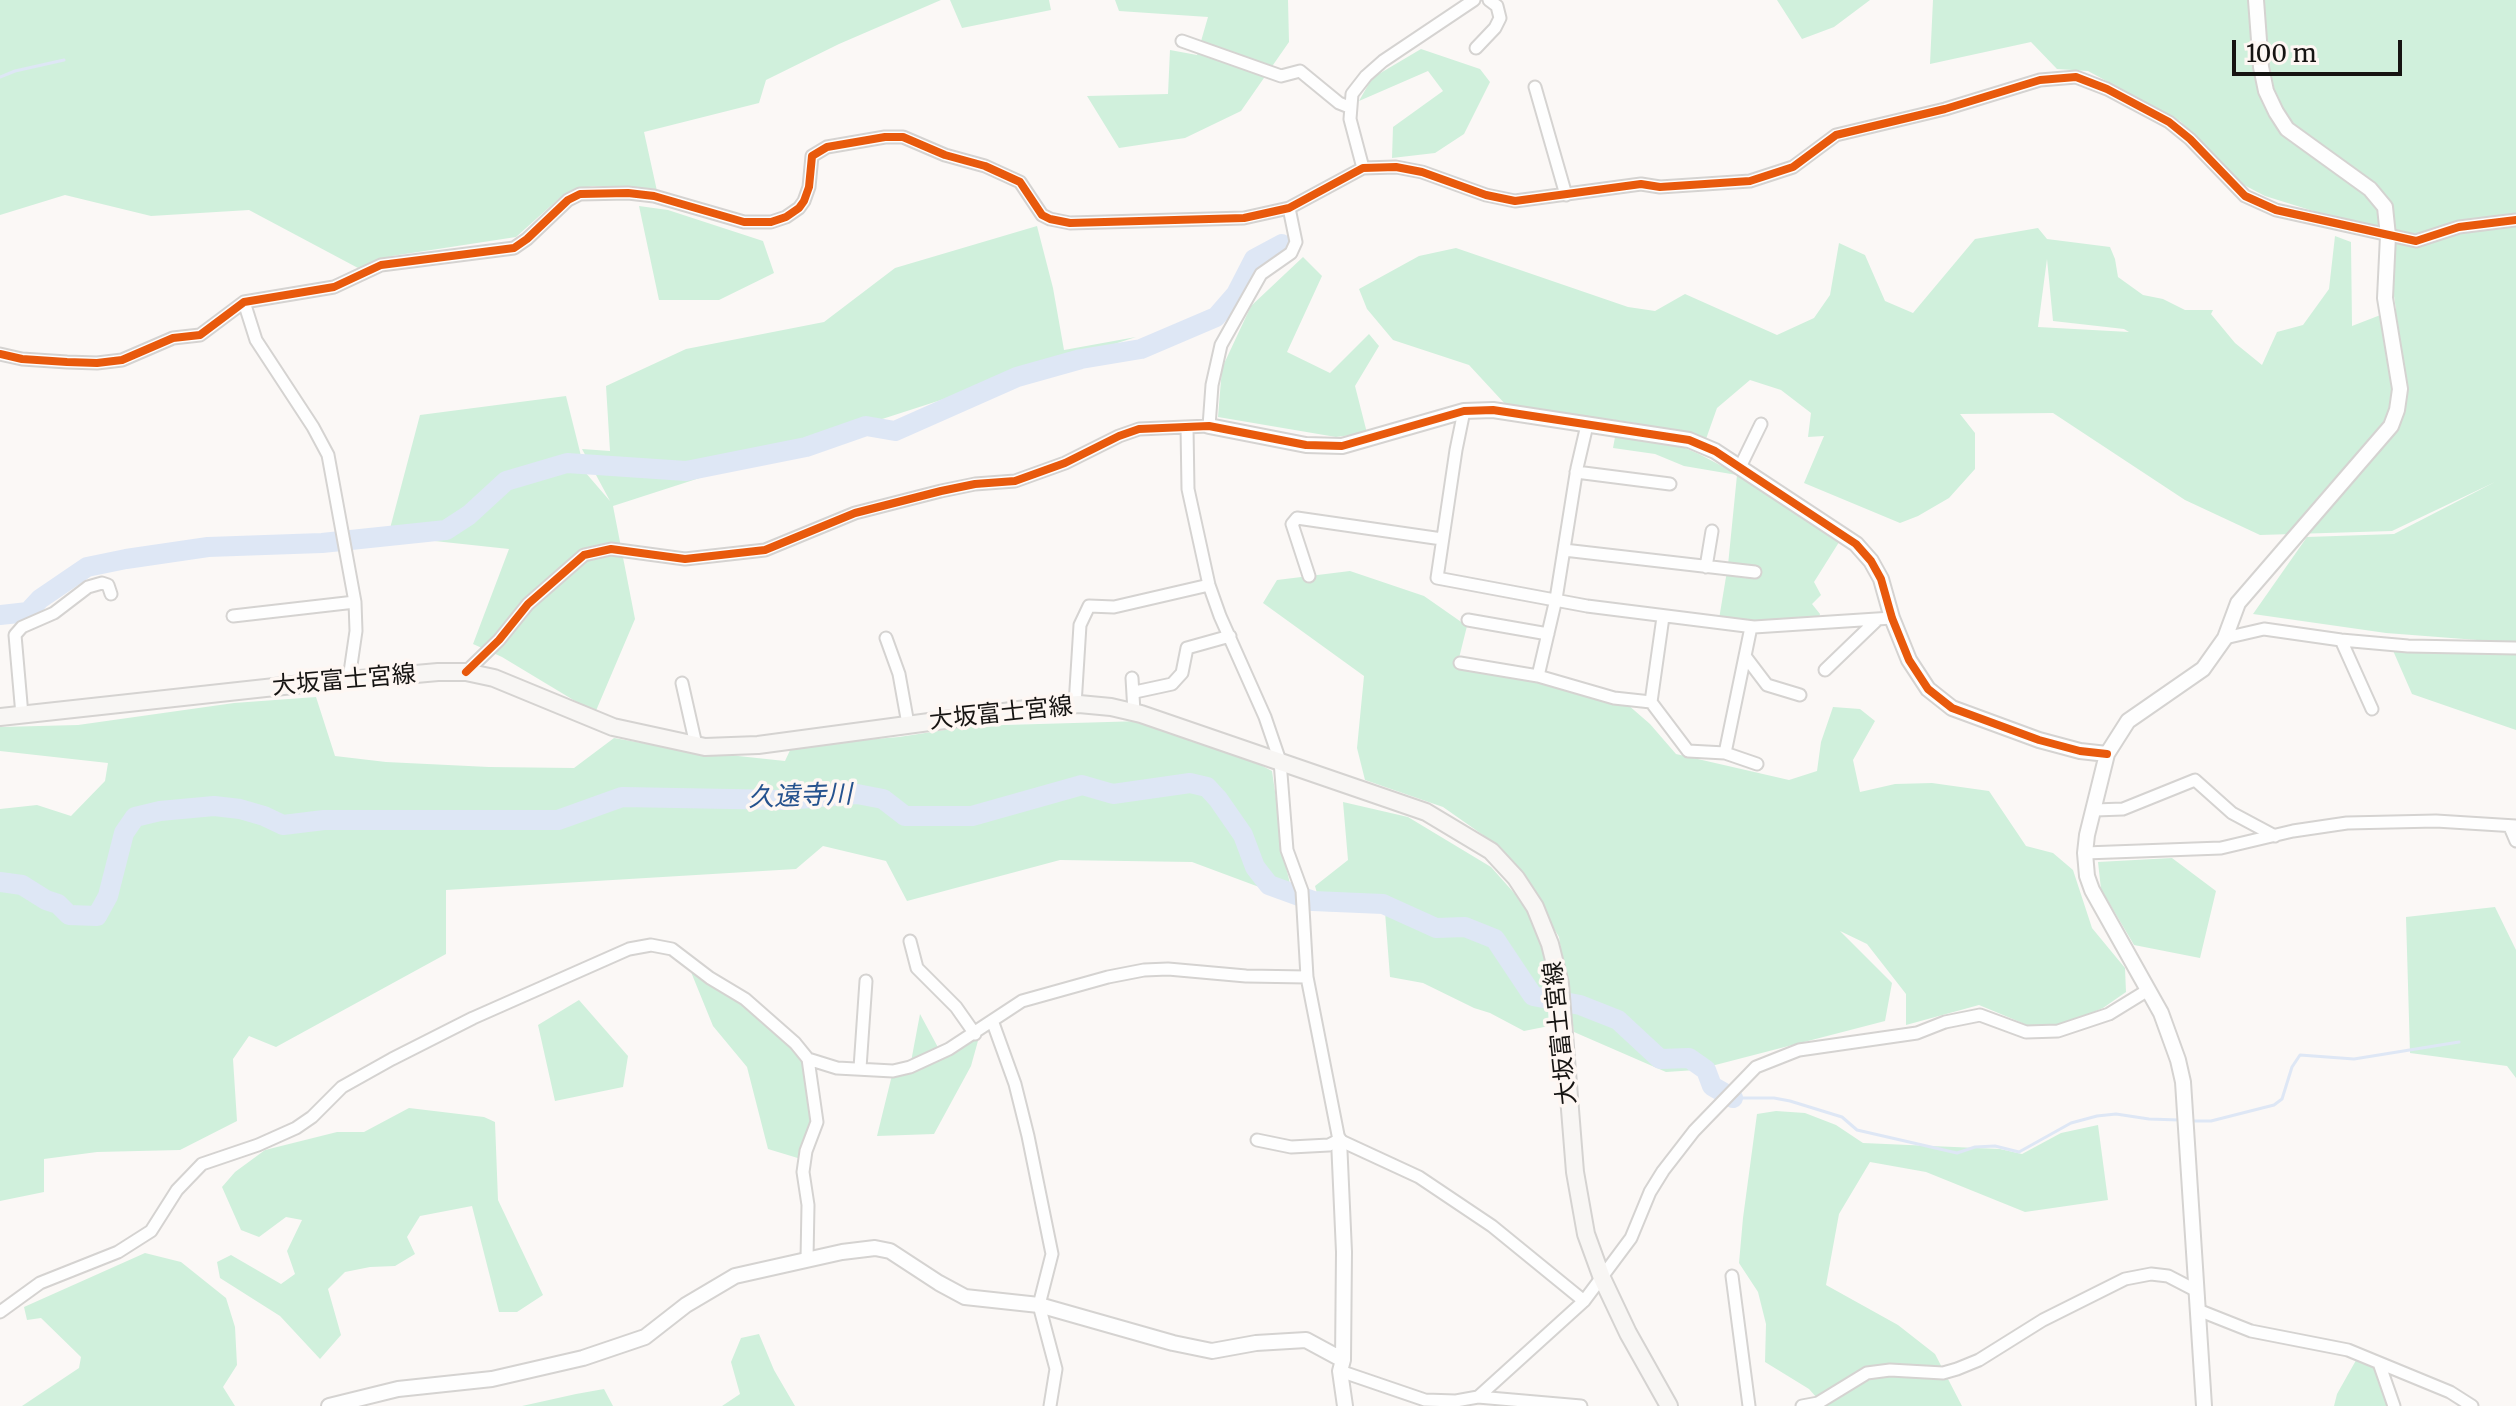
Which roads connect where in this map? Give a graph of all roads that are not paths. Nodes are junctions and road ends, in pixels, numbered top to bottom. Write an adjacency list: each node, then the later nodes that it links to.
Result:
1 (1474, 0): 7 (street)
2 (1489, 0): 5 (street)
3 (2256, 0): 12 (street)
4 (1182, 41): 7 (street)
5 (1476, 48)
6 (1535, 87): 9 (street)
7 (1349, 107): 8 (street)
8 (1363, 168): 9 (street); 10 (street)
9 (1566, 195): 12 (street)
10 (1289, 208): 13 (street); 18 (street)
11 (2516, 220): 12 (street)
12 (2388, 236): 41 (street)
13 (244, 302): 14 (street); 32 (street)
14 (0, 354)
15 (1464, 411): 17 (street); 18 (street); 24 (street)
16 (1761, 424): 20 (street)
17 (1587, 425): 20 (street); 21 (street)
18 (1209, 426): 19 (street)
19 (1187, 427): 29 (street); 47 (street)
20 (1740, 467): 35 (street)
21 (1576, 472): 22 (street); 25 (street)
22 (1670, 484)
23 (1712, 531): 26 (street)
24 (1442, 539): 28 (street); 31 (street)
25 (1564, 550): 26 (street); 31 (street)
26 (1706, 567): 27 (street)
27 (1755, 572)
28 (1309, 576)
29 (1209, 585): 39 (street); 55 (street)
30 (111, 594): 58 (street)
31 (1556, 599): 34 (street); 38 (street)
32 (355, 602): 33 (street); 50 (street)
33 (233, 616)
34 (1663, 617): 37 (street); 54 (street)
35 (1885, 618): 37 (street); 46 (street); 63 (street)
36 (1468, 620): 38 (street)
37 (1751, 627): 44 (street)
38 (1548, 634): 48 (street)
39 (1230, 636): 52 (street); 64 (street)
40 (886, 638): 60 (street)
41 (2225, 638): 42 (street); 63 (street)
42 (2341, 640): 43 (street); 56 (street)
43 (2516, 648)
44 (1745, 656): 53 (street); 62 (street)
45 (1460, 663): 48 (street)
46 (1825, 670)
47 (466, 672): 50 (main road, 大坂富士宮線); 61 (main road, 大坂富士宮線)
48 (1538, 676): 54 (street)
49 (1132, 678): 52 (street)
50 (349, 679): 58 (main road, 大坂富士宮線)
51 (682, 683): 61 (street)
52 (1135, 692): 57 (street)
53 (1800, 695)
54 (1651, 702): 62 (street)
55 (1075, 705): 57 (main road, 大坂富士宮線); 60 (main road, 大坂富士宮線)
56 (2372, 709)
57 (1134, 712): 64 (main road, 大坂富士宮線)
58 (22, 715): 59 (main road, 大坂富士宮線)
59 (0, 717)
60 (908, 724): 61 (main road, 大坂富士宮線)
61 (696, 745)
62 (1725, 753): 65 (street)
63 (2107, 754): 66 (street)
64 (1280, 761): 72 (street); 83 (main road, 大坂富士宮線)
65 (1757, 764)
66 (2095, 810): 68 (street); 70 (street)
67 (2513, 826): 68 (street); 69 (street)
68 (2275, 836): 70 (street)
69 (2516, 841)
70 (2085, 853): 74 (street)
71 (910, 941): 76 (street)
72 (1307, 977): 75 (street); 80 (street)
73 (866, 981): 78 (street)
74 (2148, 990): 83 (street); 84 (street)
75 (993, 1023): 76 (street); 86 (street)
76 (975, 1034): 78 (street)
77 (808, 1059): 78 (street); 81 (street); 88 (street)
78 (860, 1068)
79 (1257, 1140): 80 (street)
80 (1339, 1140): 85 (street); 90 (street)
81 (807, 1259): 86 (street); 92 (street)
82 (1732, 1276): 98 (street)
83 (1602, 1278): 85 (street); 97 (main road, 大坂富士宮線)
84 (2197, 1291): 87 (street); 99 (street)
85 (1584, 1301): 91 (street)
86 (1039, 1305): 90 (street); 94 (street)
87 (2198, 1310): 89 (street); 100 (street)
88 (0, 1312)
89 (2379, 1363): 101 (street); 102 (street)
90 (1341, 1366): 91 (street); 95 (street)
91 (1478, 1397): 96 (street)
92 (381, 1399): 93 (street)
93 (329, 1406)
94 (1050, 1406)
95 (1345, 1406)
96 (1581, 1406)
97 (1669, 1406)
98 (1749, 1406)
99 (1802, 1406)
100 (2204, 1406)
101 (2394, 1406)
102 (2472, 1406)

